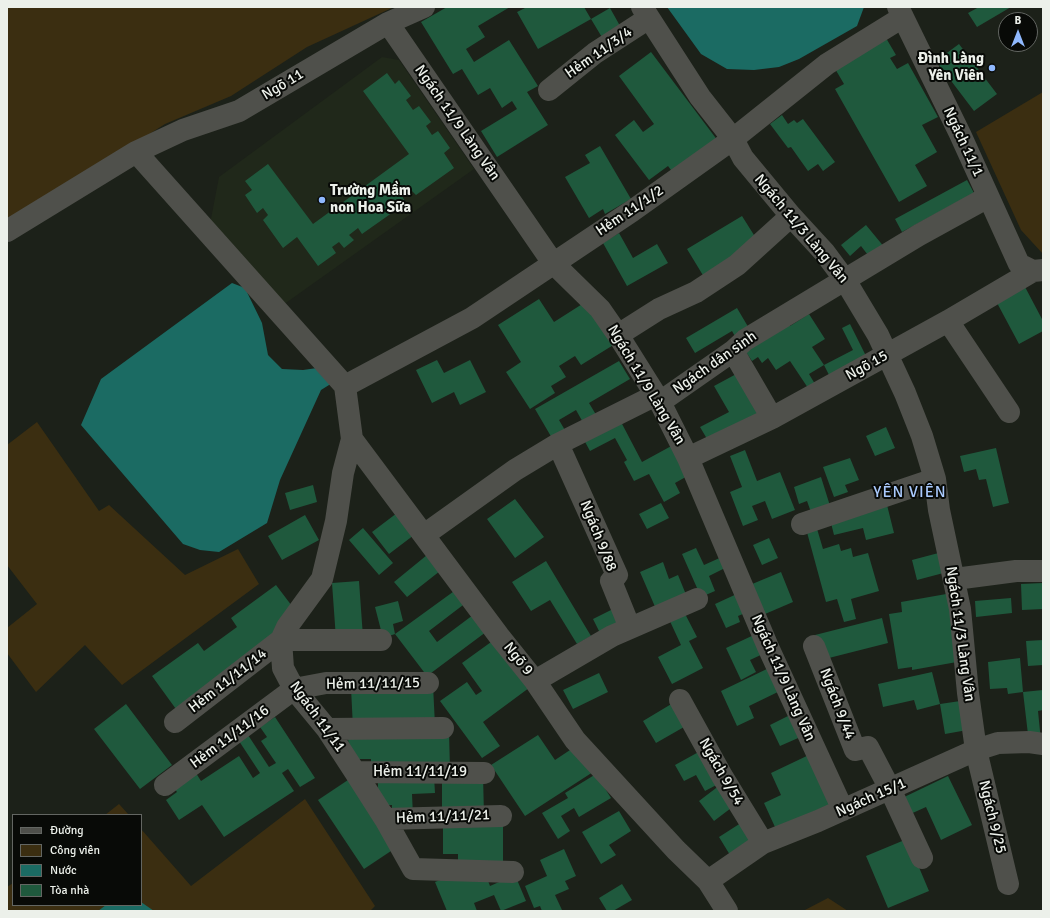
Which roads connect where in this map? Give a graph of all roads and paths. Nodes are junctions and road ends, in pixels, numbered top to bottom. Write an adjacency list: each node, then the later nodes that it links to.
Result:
1 (424, 7): 4 (street, Ngõ 11)
2 (900, 12): 6 (street, Hẻm 11/1/2); 8 (street, Ngách 11/1)
3 (645, 13): 5 (street, Hẻm 11/3/4); 6 (street, Ngách 11/3 Làng Vân)
4 (388, 23): 7 (street, Ngõ 11); 11 (street, Ngách 11/9 Làng Vân)
5 (550, 90)
6 (733, 139): 9 (street, Ngách 11/3 Làng Vân); 11 (street, Hẻm 11/1/2)
7 (136, 152): 10 (street, Ngõ 11); 18 (street)
8 (988, 198): 12 (street, Ngách 11/1); 13 (street, Ngách dân sinh)
9 (791, 216): 13 (street, Ngách 11/3 Làng Vân); 15 (street)
10 (7, 231)
11 (553, 263): 15 (street, Ngách 11/9 Làng Vân); 18 (street, Hẻm 11/1/2)
12 (1038, 270): 14 (street, Ngõ 15)
13 (845, 280): 16 (street, Ngách dân sinh); 17 (street, Ngách 11/3 Làng Vân)
14 (948, 321): 17 (street, Ngõ 15); 20 (street)
15 (618, 335): 19 (street, Ngách 11/9 Làng Vân)
16 (733, 351): 19 (street, Ngách dân sinh); 21 (street)
17 (888, 355): 21 (street, Ngõ 15); 25 (street, Ngách 11/3 Làng Vân)
18 (345, 386): 22 (street, Ngõ 9)
19 (660, 402): 23 (street, Ngách dân sinh); 24 (street, Ngách 11/9 Làng Vân)
20 (1009, 412)
21 (772, 418): 24 (street, Ngõ 15)
22 (352, 439): 27 (street, Ngõ 9); 32 (street)
23 (558, 444): 27 (street, Ngách dân sinh); 31 (street, Ngách 9/88)
24 (688, 458): 48 (street, Ngách 11/9 Làng Vân)
25 (935, 479): 26 (street); 29 (street, Ngách 11/3 Làng Vân)
26 (802, 524)
27 (424, 535): 35 (street, Ngõ 9)
28 (1043, 571): 29 (street)
29 (955, 579): 43 (street, Ngách 11/3 Làng Vân)
30 (697, 600): 31 (street)
31 (630, 628): 35 (street)
32 (281, 640): 33 (street); 37 (street, Ngách 11/11); 39 (street, Hẻm 11/11/14)
33 (380, 640)
34 (814, 646): 47 (street, Ngách 9/44)
35 (535, 681): 54 (street, Ngõ 9)
36 (428, 683): 37 (street, Hẻm 11/11/15)
37 (294, 689): 41 (street, Ngách 11/11); 46 (street, Hẻm 11/11/16)
38 (680, 700): 51 (street, Ngách 9/54)
39 (175, 722)
40 (443, 728): 41 (street)
41 (327, 729): 44 (street, Ngách 11/11)
42 (1043, 744): 43 (street, Ngách 15/1)
43 (976, 750): 47 (street, Ngách 15/1); 55 (street, Ngách 9/25)
44 (355, 772): 45 (street, Hẻm 11/11/19); 50 (street, Ngách 11/11)
45 (484, 772)
46 (165, 785)
47 (890, 789): 48 (street, Ngách 15/1); 52 (street)
48 (843, 810): 51 (street, Ngách 15/1)
49 (501, 816): 50 (street, Hẻm 11/11/21)
50 (385, 819): 53 (street, Ngách 11/11)
51 (763, 843): 54 (street, Ngách 15/1)
52 (922, 858)
53 (512, 872)
54 (708, 881): 56 (street, Ngõ 9)
55 (1008, 884)
56 (727, 911)

